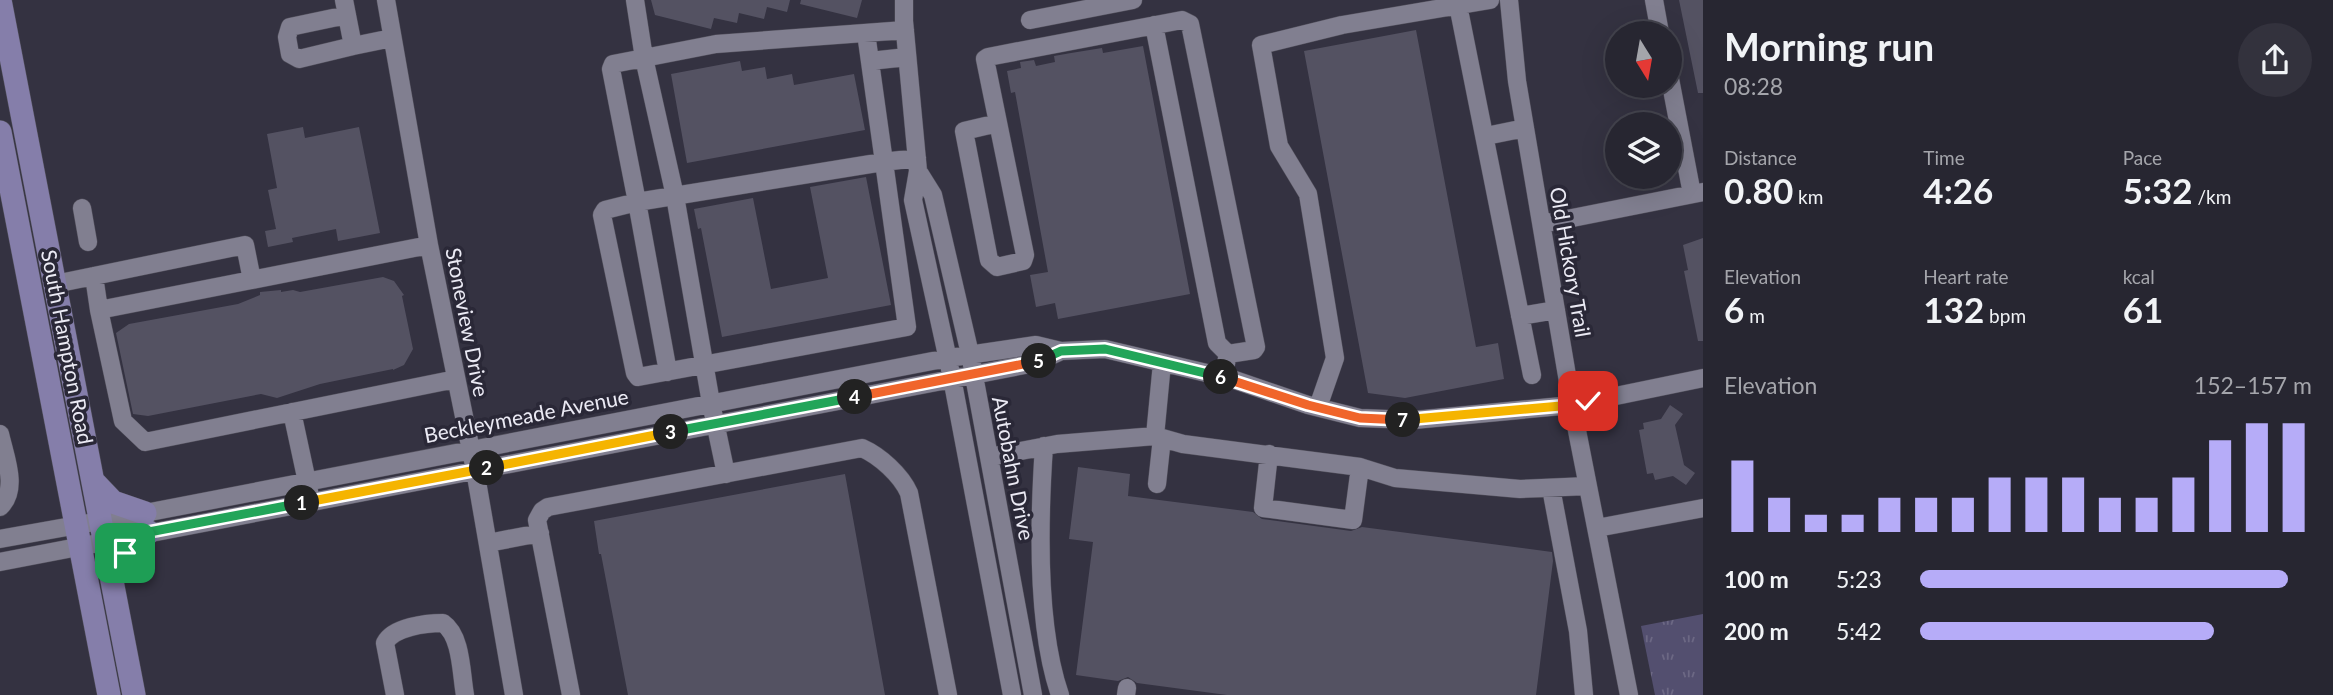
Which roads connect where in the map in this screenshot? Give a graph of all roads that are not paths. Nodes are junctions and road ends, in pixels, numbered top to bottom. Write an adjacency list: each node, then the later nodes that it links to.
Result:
1 (0, 0): 24 (main road, South Hampton Road)
2 (386, 0): 17 (street, Stoneview Drive)
3 (635, 0): 20 (street)
4 (904, 0): 15 (street, Autobahn Drive)
5 (1131, 0): 11 (street); 14 (street)
6 (1490, 0): 9 (street)
7 (1509, 0): 25 (street, Old Hickory Trail)
8 (1654, 0): 12 (street)
9 (1458, 5): 27 (street); 58 (street)
10 (345, 7): 18 (street); 18 (street)
11 (1030, 20)
12 (1658, 21)
13 (1154, 25): 14 (street); 45 (street); 45 (street)
14 (1135, 29): 23 (street)
15 (905, 30): 16 (street); 19 (street, Autobahn Drive)
16 (866, 33): 20 (street); 21 (street)
17 (392, 38): 18 (street); 36 (street, Stoneview Drive)
18 (353, 46)
19 (907, 57): 21 (street); 29 (street, Autobahn Drive)
20 (644, 58): 31 (street); 32 (street)
21 (870, 61): 28 (street)
22 (1675, 98): 30 (street)
23 (998, 123): 23 (street)
24 (25, 125): 26 (street); 39 (main road, South Hampton Road)
25 (1525, 128): 27 (street); 34 (street, Old Hickory Trail)
26 (0, 131): 82 (main road, South Hampton Road)
27 (1486, 136): 42 (street)
28 (883, 162): 29 (street); 31 (street); 48 (street)
29 (917, 165): 44 (street, Autobahn Drive); 46 (street, Autobahn Drive)
30 (1698, 193): 34 (street)
31 (675, 196): 32 (street); 48 (street)
32 (637, 202): 49 (street); 49 (street)
33 (82, 208): 35 (street)
34 (1542, 224): 41 (street, Old Hickory Trail)
35 (88, 242)
36 (429, 245): 38 (street); 55 (street, Stoneview Drive)
37 (94, 276): 38 (street); 39 (street); 40 (street)
38 (252, 279): 40 (street)
39 (55, 284): 70 (main road, South Hampton Road)
40 (99, 310): 59 (street)
41 (1556, 310): 42 (street); 57 (street, Old Hickory Trail)
42 (1520, 316): 51 (street)
43 (1061, 351): 44 (street, Beckleymeade Avenue); 47 (street, Beckleymeade Avenue); 50 (street, Beckleymeade Avenue)
44 (970, 354): 46 (street, Beckleymeade Avenue); 50 (street, Autobahn Drive)
45 (1228, 354): 52 (street)
46 (948, 358): 53 (street, Autobahn Drive); 56 (street, Beckleymeade Avenue)
47 (1162, 363): 52 (street, Beckleymeade Avenue); 62 (street)
48 (704, 365): 49 (street); 56 (street)
49 (668, 372)
50 (974, 374): 53 (street, Beckleymeade Avenue); 66 (street, Autobahn Drive)
51 (1532, 374)
52 (1223, 377): 58 (street, Beckleymeade Avenue)
53 (953, 378): 60 (street, Beckleymeade Avenue); 94 (street, Autobahn Drive)
54 (1703, 378): 57 (street, Beckleymeade Avenue)
55 (456, 379): 59 (street); 64 (street, Stoneview Drive)
56 (711, 403): 60 (street); 64 (street, Beckleymeade Avenue)
57 (1572, 405): 58 (street, Beckleymeade Avenue); 73 (street, Old Hickory Trail)
58 (1318, 407)
59 (292, 412): 71 (street)
60 (715, 424): 68 (street, Beckleymeade Avenue); 69 (street)
61 (0, 434): 76 (street)
62 (1158, 437): 63 (street); 65 (street); 72 (street)
63 (1044, 446): 66 (street); 96 (street)
64 (471, 449): 68 (street, Stoneview Drive); 71 (street, Beckleymeade Avenue)
65 (1269, 454): 67 (street); 67 (street)
66 (989, 457): 95 (street, Autobahn Drive)
67 (1360, 467): 74 (street)
68 (475, 470): 75 (street, Beckleymeade Avenue); 84 (street, Stoneview Drive)
69 (726, 474): 81 (street); 93 (street)
70 (93, 481): 78 (main road); 80 (main road, South Hampton Road)
71 (306, 481): 75 (street); 78 (street, Beckleymeade Avenue)
72 (1157, 484)
73 (1588, 486): 74 (street); 79 (street, Old Hickory Trail)
74 (1550, 488): 97 (street)
75 (311, 501): 78 (street, Beckleymeade Avenue)
76 (0, 507)
77 (1703, 508): 79 (street)
78 (147, 523): 80 (street, Beckleymeade Avenue); 86 (main road)
79 (1597, 528): 98 (street, Old Hickory Trail)
80 (103, 530): 82 (street, Beckleymeade Avenue); 86 (main road, South Hampton Road)
81 (540, 533): 84 (street); 92 (street)
82 (79, 534): 83 (street, Beckleymeade Avenue); 85 (street, Beckleymeade Avenue); 87 (main road, South Hampton Road)
83 (0, 539)
84 (488, 543): 91 (street, Stoneview Drive)
85 (0, 562)
86 (113, 580): 88 (main road, South Hampton Road)
87 (109, 695)
88 (134, 695)
89 (395, 695): 90 (street)
90 (465, 695)
91 (514, 695)
92 (570, 695)
93 (948, 695)
94 (1012, 695)
95 (1034, 695)
96 (1060, 695)
97 (1584, 695)
98 (1629, 695)

